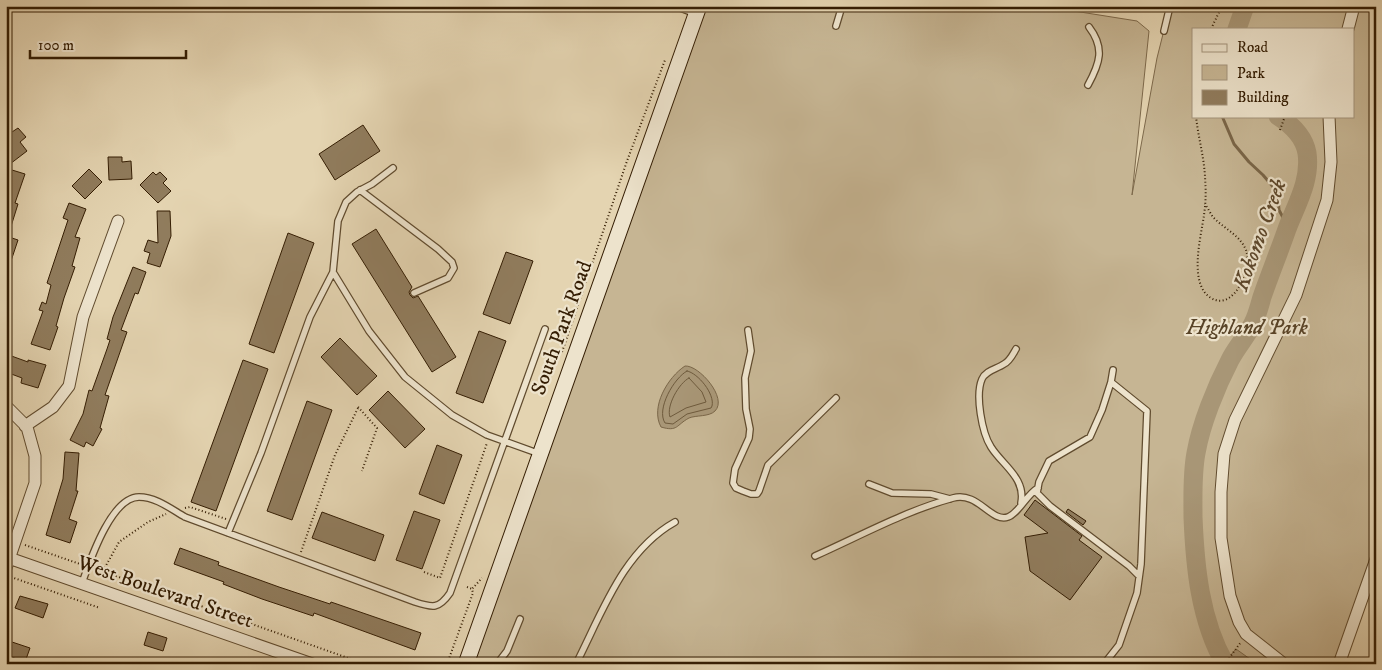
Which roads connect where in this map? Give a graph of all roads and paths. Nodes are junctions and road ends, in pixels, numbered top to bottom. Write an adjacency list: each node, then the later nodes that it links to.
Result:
1 (676, 6): 6 (lane)
2 (842, 6): 7 (lane)
3 (1170, 6): 11 (lane)
4 (1222, 6): 9 (path)
5 (1354, 6): 10 (street)
6 (697, 10): 33 (street, South Park Road)
7 (836, 26)
8 (1089, 27): 12 (lane)
9 (1211, 28)
10 (1348, 28)
11 (1164, 31)
12 (1088, 85)
13 (1196, 118): 19 (path)
14 (1284, 118): 16 (path)
15 (1329, 118): 66 (street)
16 (1280, 130)
17 (393, 168): 18 (lane)
18 (360, 190): 21 (lane); 22 (lane)
19 (1205, 204): 19 (path)
20 (118, 221): 30 (street)
21 (333, 272): 31 (lane); 40 (lane)
22 (414, 293)
23 (545, 329): 32 (lane)
24 (748, 330): 28 (lane)
25 (1016, 349): 38 (lane)
26 (1113, 370): 27 (lane)
27 (1110, 382): 36 (lane); 52 (lane)
28 (836, 398)
29 (6, 406): 30 (street)
30 (25, 426): 43 (street)
31 (490, 436): 32 (lane); 50 (path)
32 (506, 442): 33 (lane); 45 (lane)
33 (540, 454): 61 (street, South Park Road)
34 (362, 472): 45 (path)
35 (869, 484): 37 (lane)
36 (1038, 488): 38 (lane); 52 (lane)
37 (950, 499): 38 (lane); 44 (lane)
38 (1021, 505)
39 (175, 511): 40 (path); 42 (lane); 48 (lane); 49 (path)
40 (232, 521): 42 (lane)
41 (676, 522): 63 (lane)
42 (228, 533): 45 (lane)
43 (15, 542): 47 (street); 48 (path)
44 (815, 556)
45 (298, 559)
46 (1376, 559): 67 (street)
47 (7, 561): 53 (street, West Boulevard Street)
48 (88, 567): 49 (path); 53 (lane)
49 (103, 572): 59 (path)
50 (424, 572)
51 (6, 576): 55 (path)
52 (1139, 576): 64 (lane)
53 (82, 583): 58 (street, West Boulevard Street)
54 (467, 587): 60 (path)
55 (100, 608)
56 (520, 618): 62 (lane)
57 (1236, 649): 65 (path)
58 (312, 664)
59 (365, 664)
60 (447, 664)
61 (466, 664)
62 (497, 664)
63 (576, 664)
64 (1104, 664)
65 (1225, 664)
66 (1284, 664)
67 (1339, 664)

